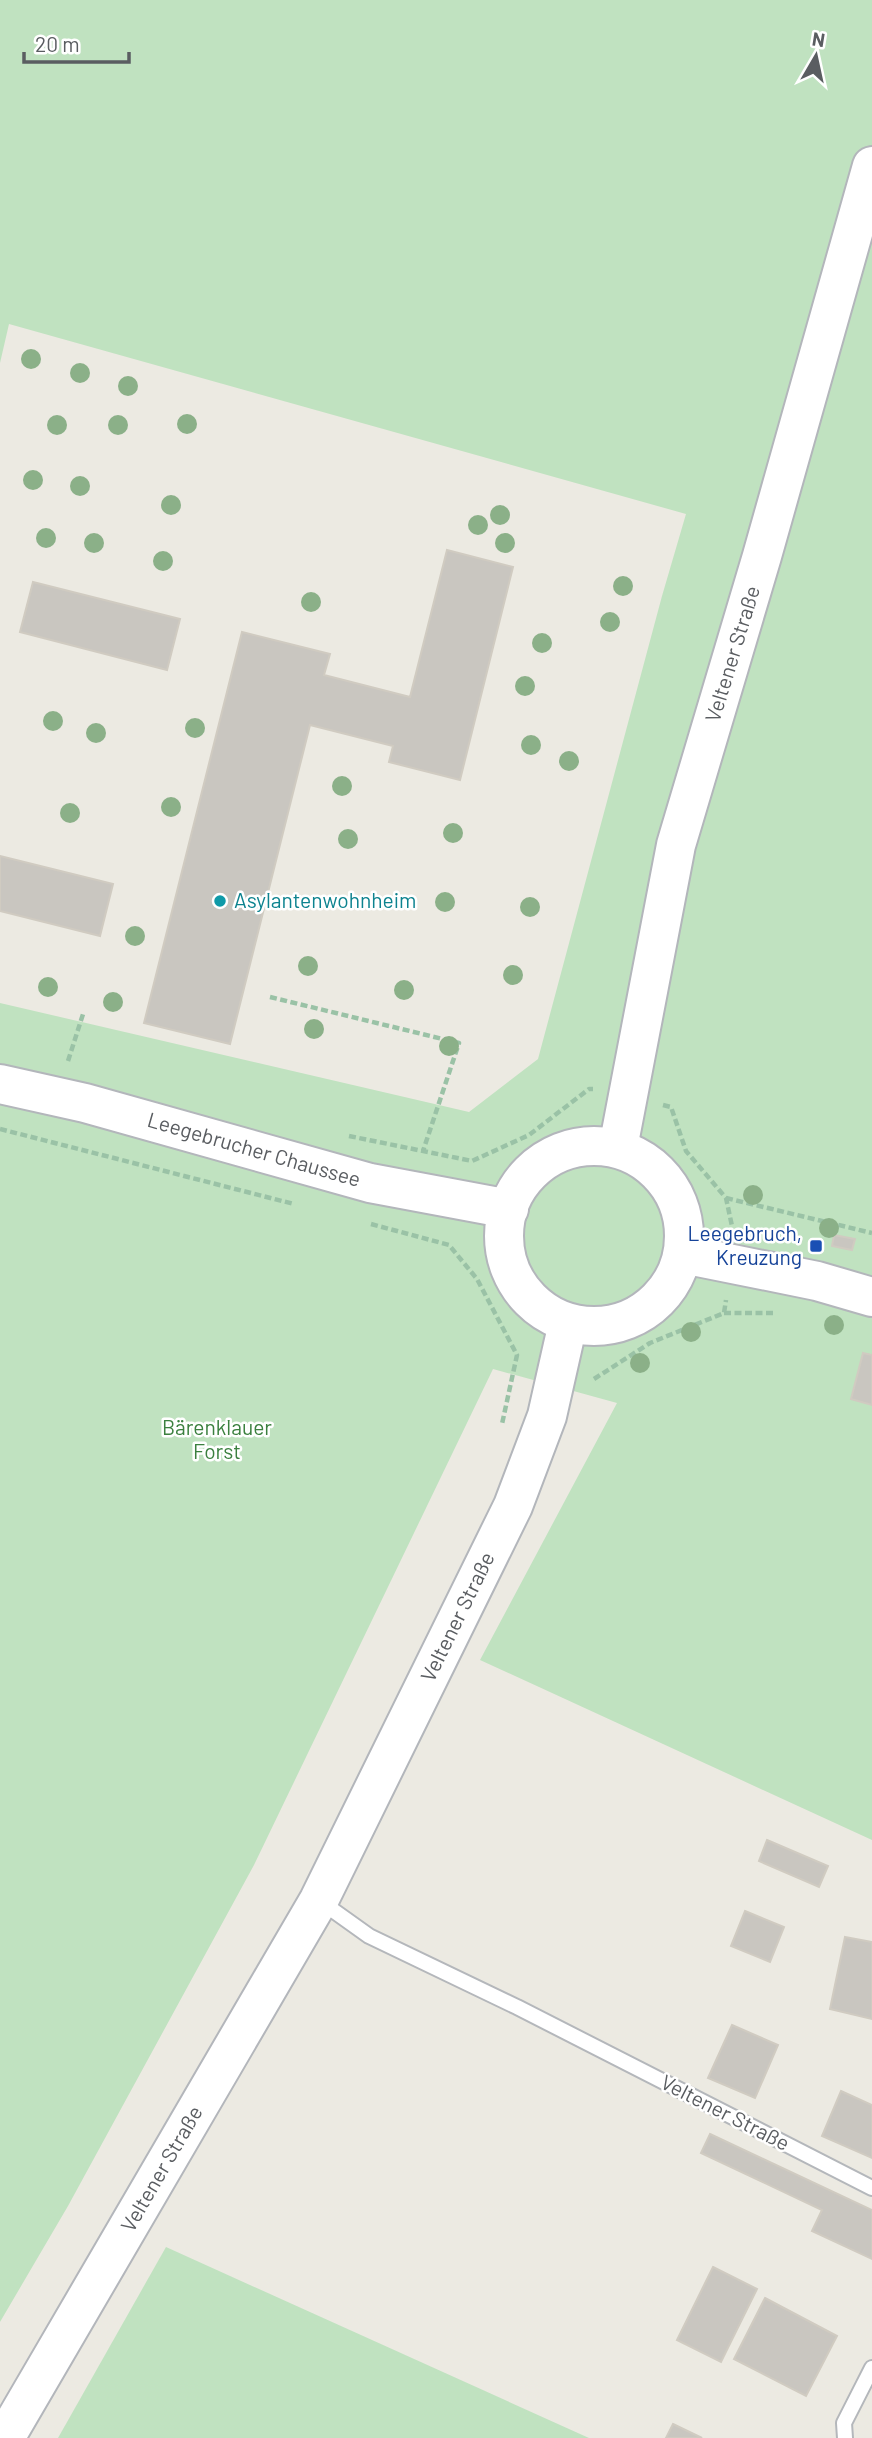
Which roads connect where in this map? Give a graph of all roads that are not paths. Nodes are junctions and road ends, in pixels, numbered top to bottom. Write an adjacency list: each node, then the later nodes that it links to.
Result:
1 (872, 166): 3 (main road, Veltener Straße)
2 (0, 1084): 4 (main road, Leegebrucher Chaussee)
3 (618, 1148): 4 (main road); 5 (main road)
4 (509, 1209): 7 (main road)
5 (683, 1254): 6 (main road); 7 (main road)
6 (872, 1297)
7 (568, 1323): 8 (main road, Veltener Straße)
8 (319, 1900): 9 (lane, Veltener Straße); 11 (main road, Veltener Straße)
9 (872, 2188)
10 (872, 2368): 12 (lane)
11 (5, 2438)
12 (845, 2438)

